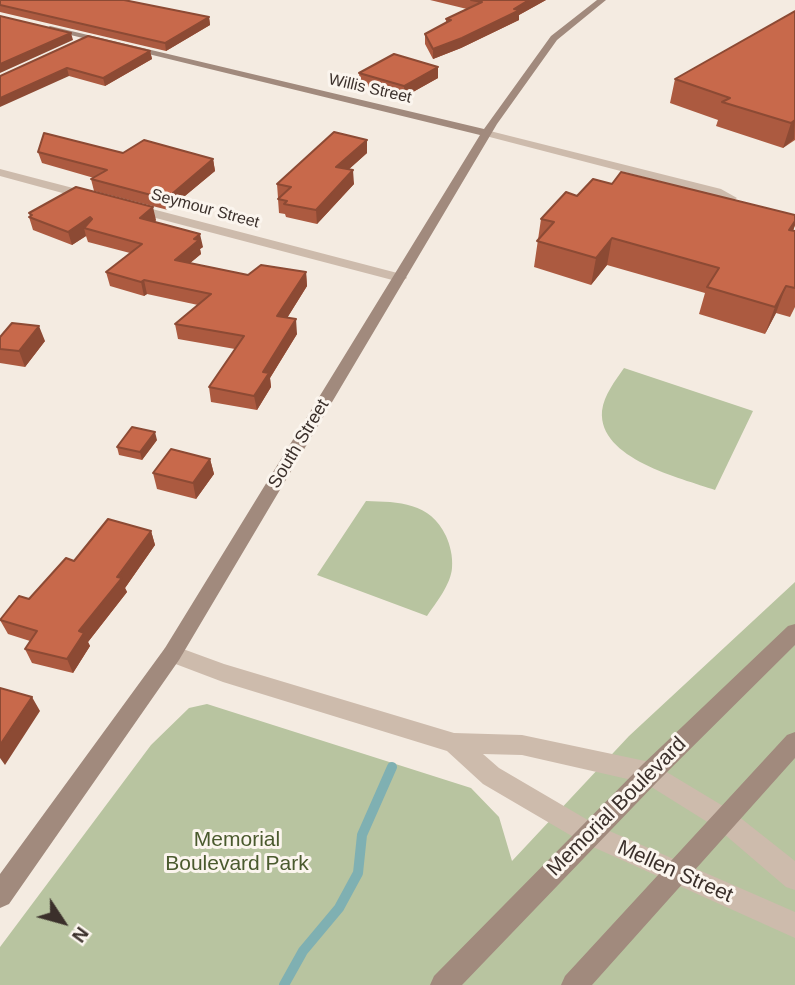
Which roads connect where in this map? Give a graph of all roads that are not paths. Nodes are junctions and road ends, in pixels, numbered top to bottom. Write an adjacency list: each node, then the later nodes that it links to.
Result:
1 (602, 0): 5 (main road, South Street)
2 (38, 26): 3 (main road, Willis Street)
3 (90, 39): 4 (street); 5 (main road, Willis Street)
4 (69, 49)
5 (486, 133): 7 (street, Willis Street); 8 (main road, South Street)
6 (0, 172): 8 (street, Seymour Street)
7 (731, 198)
8 (400, 278): 10 (main road, South Street)
9 (795, 632): 13 (main road, Memorial Boulevard)
10 (172, 654): 12 (street, Mellen Street); 18 (main road, South Street)
11 (795, 742): 14 (main road)
12 (454, 743): 13 (street, Mellen Street); 15 (street, Mellen Street)
13 (650, 773): 14 (street, Mellen Street); 15 (main road, Memorial Boulevard)
14 (725, 820): 16 (main road); 17 (street, Mellen Street)
15 (590, 834): 16 (street, Mellen Street); 20 (main road, Memorial Boulevard)
16 (676, 874): 19 (street, Mellen Street); 21 (main road)
17 (795, 878)
18 (0, 895)
19 (795, 925)
20 (443, 985)
21 (575, 985)

